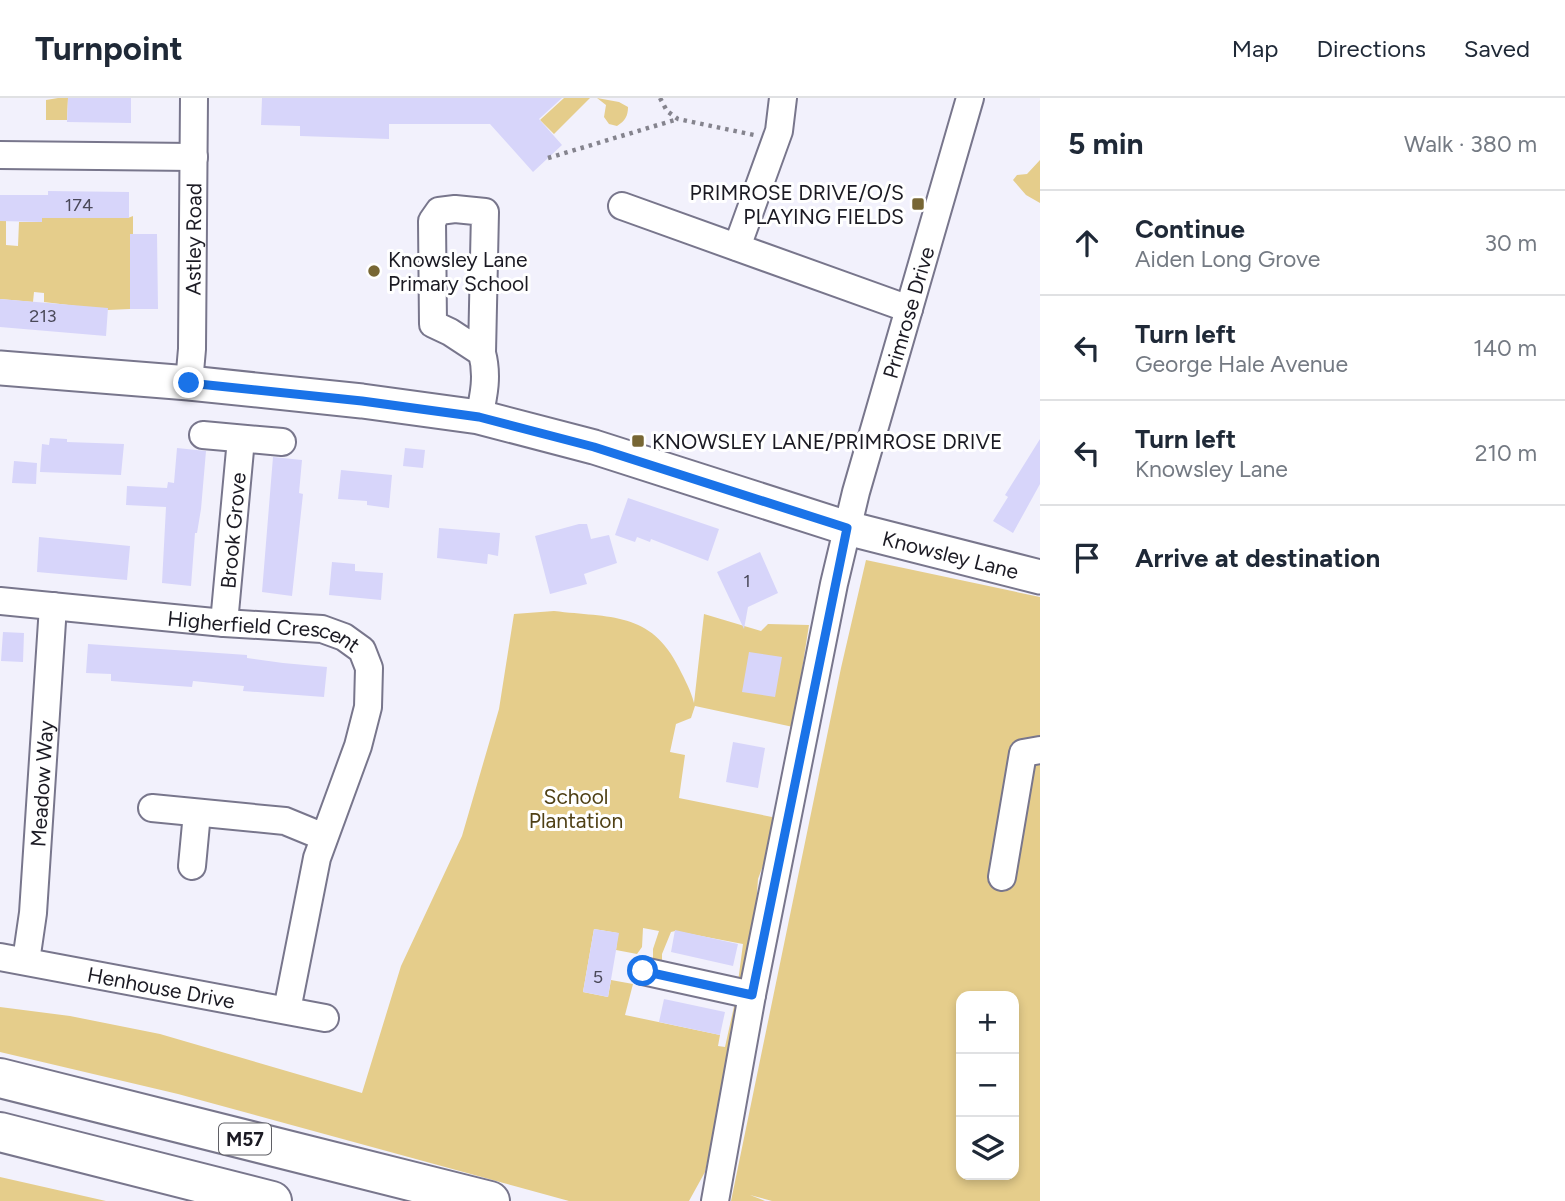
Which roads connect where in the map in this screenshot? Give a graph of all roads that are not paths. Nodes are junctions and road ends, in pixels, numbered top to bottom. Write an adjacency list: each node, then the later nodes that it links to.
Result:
1 (194, 98): 5 (street, Astley Road)
2 (783, 98): 7 (street)
3 (970, 98): 8 (street, Primrose Drive)
4 (0, 155): 5 (street)
5 (194, 157): 11 (street, Astley Road)
6 (622, 206): 7 (street)
7 (737, 247): 8 (street)
8 (909, 309): 16 (street, Primrose Drive)
9 (482, 353): 9 (street); 12 (street)
10 (0, 368): 11 (main road, Knowsley Lane)
11 (189, 383): 12 (main road, Knowsley Lane)
12 (479, 417): 16 (main road, Knowsley Lane)
13 (204, 435): 14 (street)
14 (241, 439): 15 (street); 20 (street, Brook Grove)
15 (282, 442)
16 (847, 528): 17 (main road, Knowsley Lane); 30 (street, Primrose Drive)
17 (1040, 577)
18 (0, 601): 19 (street, Higherfield Crescent)
19 (53, 606): 20 (street, Higherfield Crescent); 28 (street, Meadow Way)
20 (224, 623): 24 (street, Higherfield Crescent)
21 (1040, 750): 26 (street)
22 (152, 808): 23 (street)
23 (197, 813): 24 (street); 25 (street)
24 (324, 836): 31 (street, Higherfield Crescent)
25 (192, 866)
26 (1002, 877)
27 (0, 957): 28 (street, Henhouse Drive)
28 (26, 961): 31 (street, Henhouse Drive)
29 (643, 971): 30 (street)
30 (752, 995): 37 (street, Primrose Drive)
31 (287, 1010): 32 (street, Henhouse Drive)
32 (325, 1018)
33 (0, 1078): 36 (highway, M57)
34 (0, 1132): 35 (highway)
35 (272, 1201)
36 (490, 1201)
37 (715, 1201)

